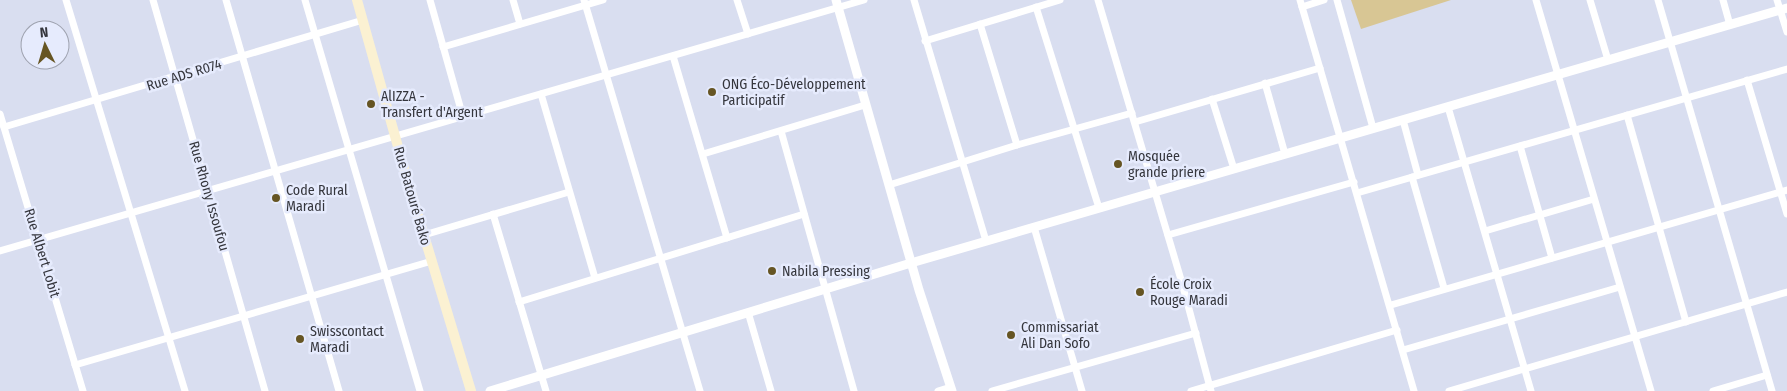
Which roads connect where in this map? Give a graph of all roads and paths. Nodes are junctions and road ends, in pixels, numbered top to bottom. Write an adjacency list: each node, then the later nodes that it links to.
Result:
1 (66, 0): 49 (street)
2 (154, 0): 43 (street, Rue Rhony Issoufou)
3 (226, 0): 37 (street)
4 (305, 0): 32 (street)
5 (357, 0): 26 (main road, Rue Batouré Bako)
6 (430, 0): 35 (street)
7 (513, 0): 27 (street)
8 (603, 0): 21 (street)
9 (737, 0): 31 (street)
10 (864, 0): 23 (street)
11 (914, 0): 33 (street)
12 (1060, 0): 24 (street)
13 (1098, 0): 52 (street)
14 (1324, 0): 22 (street)
15 (1337, 0): 59 (street)
16 (1536, 0): 41 (street)
17 (1590, 0): 38 (street)
18 (1658, 0): 34 (street)
19 (1723, 0): 29 (street)
20 (1777, 0): 25 (street)
21 (584, 3): 27 (street); 42 (street)
22 (1301, 3): 39 (street)
23 (837, 4): 31 (street); 50 (street)
24 (1036, 8): 28 (street); 60 (street)
25 (1784, 9): 29 (street); 30 (street)
26 (363, 20): 32 (street, Rue ADS R074); 63 (main road, Rue Batouré Bako)
27 (520, 24): 35 (street)
28 (980, 24): 33 (street); 65 (street)
29 (1730, 25): 34 (street)
30 (1787, 32)
31 (748, 34): 36 (street)
32 (315, 35): 37 (street, Rue ADS R074); 67 (street)
33 (925, 41): 70 (street)
34 (1670, 42): 38 (street); 47 (street)
35 (444, 47): 55 (street)
36 (673, 56): 42 (street); 68 (street)
37 (243, 57): 43 (street, Rue ADS R074); 73 (street)
38 (1608, 60): 41 (street)
39 (1320, 68): 45 (street); 64 (street)
40 (1787, 69): 44 (street)
41 (1558, 75): 51 (street); 61 (street)
42 (606, 76): 46 (street); 101 (street)
43 (176, 77): 49 (street, Rue ADS R074); 77 (street, Rue Rhony Issoufou)
44 (1748, 80): 47 (street); 78 (street)
45 (1265, 83): 48 (street); 69 (street)
46 (541, 94): 55 (street); 79 (street)
47 (1687, 98): 54 (street); 84 (street)
48 (1212, 99): 57 (street); 72 (street)
49 (98, 100): 58 (street, Rue ADS R074); 85 (street)
50 (865, 105): 62 (street); 76 (street)
51 (1448, 107): 56 (street); 71 (street)
52 (1132, 113): 57 (street); 60 (street)
53 (0, 114): 58 (street, Rue Albert Lobit)
54 (1627, 115): 61 (street); 91 (street)
55 (463, 117): 63 (street)
56 (1403, 120): 59 (street); 74 (street)
57 (1135, 122): 80 (street)
58 (4, 127): 96 (street, Rue Albert Lobit)
59 (1374, 128): 64 (street)
60 (1073, 130): 65 (street); 83 (street)
61 (1574, 130): 66 (street); 82 (street)
62 (781, 131): 68 (street); 87 (street)
63 (395, 137): 67 (street); 93 (main road, Rue Batouré Bako)
64 (1342, 138): 69 (street); 75 (street)
65 (1017, 145): 70 (street)
66 (1520, 146): 71 (street); 89 (street)
67 (349, 150): 73 (street); 104 (street)
68 (702, 154): 95 (street)
69 (1285, 154): 72 (street)
70 (962, 162): 76 (street); 97 (street)
71 (1464, 162): 74 (street); 92 (street)
72 (1234, 169): 80 (street)
73 (276, 171): 77 (street); 111 (street)
74 (1415, 176): 81 (street); 108 (street)
75 (1354, 182): 81 (street); 94 (street)
76 (889, 185): 103 (street)
77 (208, 191): 85 (street); 116 (street, Rue Rhony Issoufou)
78 (1784, 191): 84 (street); 88 (street)
79 (568, 192): 86 (street); 106 (street)
80 (1155, 192): 83 (street); 94 (street)
81 (1357, 193): 114 (street)
82 (1594, 199): 89 (street); 98 (street)
83 (1099, 208): 90 (street)
84 (1719, 209): 91 (street); 113 (street)
85 (130, 212): 96 (street); 122 (street)
86 (493, 214): 93 (street); 112 (street)
87 (804, 214): 95 (street); 109 (street)
88 (1787, 214)
89 (1539, 215): 92 (street); 100 (street)
90 (1034, 227): 97 (street); 126 (street)
91 (1658, 227): 98 (street); 118 (street)
92 (1485, 231): 105 (street)
93 (424, 235): 102 (main road, Rue Batouré Bako)
94 (1168, 235): 121 (street)
95 (728, 238): 101 (street)
96 (38, 240): 99 (street); 125 (street, Rue Albert Lobit)
97 (986, 241): 103 (street)
98 (1606, 242): 100 (street); 107 (street)
99 (0, 251)
100 (1552, 258): 105 (street)
101 (661, 259): 106 (street); 120 (street)
102 (432, 261): 104 (street); 137 (main road, Rue Batouré Bako)
103 (911, 263): 109 (street); 131 (street)
104 (385, 274): 111 (street); 136 (street)
105 (1497, 274): 108 (street); 117 (street)
106 (595, 278): 112 (street)
107 (1620, 287): 117 (street); 123 (street)
108 (1444, 288): 114 (street)
109 (824, 289): 115 (street); 142 (street)
110 (1787, 292): 113 (street)
111 (311, 296): 116 (street); 135 (street)
112 (519, 302): 128 (street)
113 (1746, 304): 118 (street); 129 (street)
114 (1390, 305): 119 (street)
115 (748, 312): 120 (street); 141 (street)
116 (244, 315): 122 (street); 134 (street, Rue Rhony Issoufou)
117 (1510, 319): 124 (street); 127 (street)
118 (1686, 322): 123 (street)
119 (1397, 330): 124 (street); 130 (street)
120 (682, 332): 128 (street); 140 (street)
121 (1196, 333): 126 (street); 130 (street)
122 (169, 337): 125 (street); 133 (street)
123 (1635, 337): 127 (street); 150 (street)
124 (1403, 350): 147 (street)
125 (76, 365): 132 (street, Rue Albert Lobit)
126 (1075, 368): 144 (street); 145 (street)
127 (1525, 369): 148 (street); 149 (street)
128 (542, 375): 138 (street); 139 (street)
129 (1767, 375): 151 (street); 152 (street)
130 (1210, 388): 146 (street)
131 (951, 389): 143 (street)
132 (83, 391)
133 (184, 391)
134 (265, 391)
135 (339, 391)
136 (420, 391)
137 (471, 391)
138 (490, 391)
139 (546, 391)
140 (700, 391)
141 (771, 391)
142 (854, 391)
143 (938, 391)
144 (992, 391)
145 (1082, 391)
146 (1191, 391)
147 (1414, 391)
148 (1450, 391)
149 (1531, 391)
150 (1651, 391)
151 (1713, 391)
152 (1772, 391)

